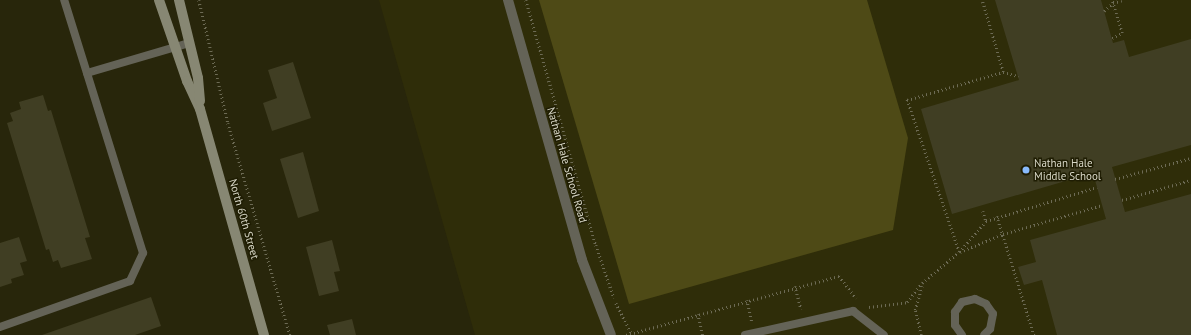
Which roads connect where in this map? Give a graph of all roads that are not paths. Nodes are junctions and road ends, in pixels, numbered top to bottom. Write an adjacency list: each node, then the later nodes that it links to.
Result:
1 (64, 0): 7 (lane)
2 (159, 0): 6 (main road, North 60th Street)
3 (179, 0): 5 (main road, North 60th Street)
4 (508, 0): 12 (street, Nathan Hale School Road)
5 (189, 43): 6 (lane); 8 (main road, North 60th Street)
6 (175, 47): 7 (lane); 8 (main road, North 60th Street)
7 (87, 73): 9 (lane)
8 (200, 109): 11 (main road, North 60th Street)
9 (0, 327)
10 (990, 333): 15 (lane)
11 (264, 335)
12 (611, 335)
13 (745, 335): 14 (lane)
14 (884, 335)
15 (962, 335)

